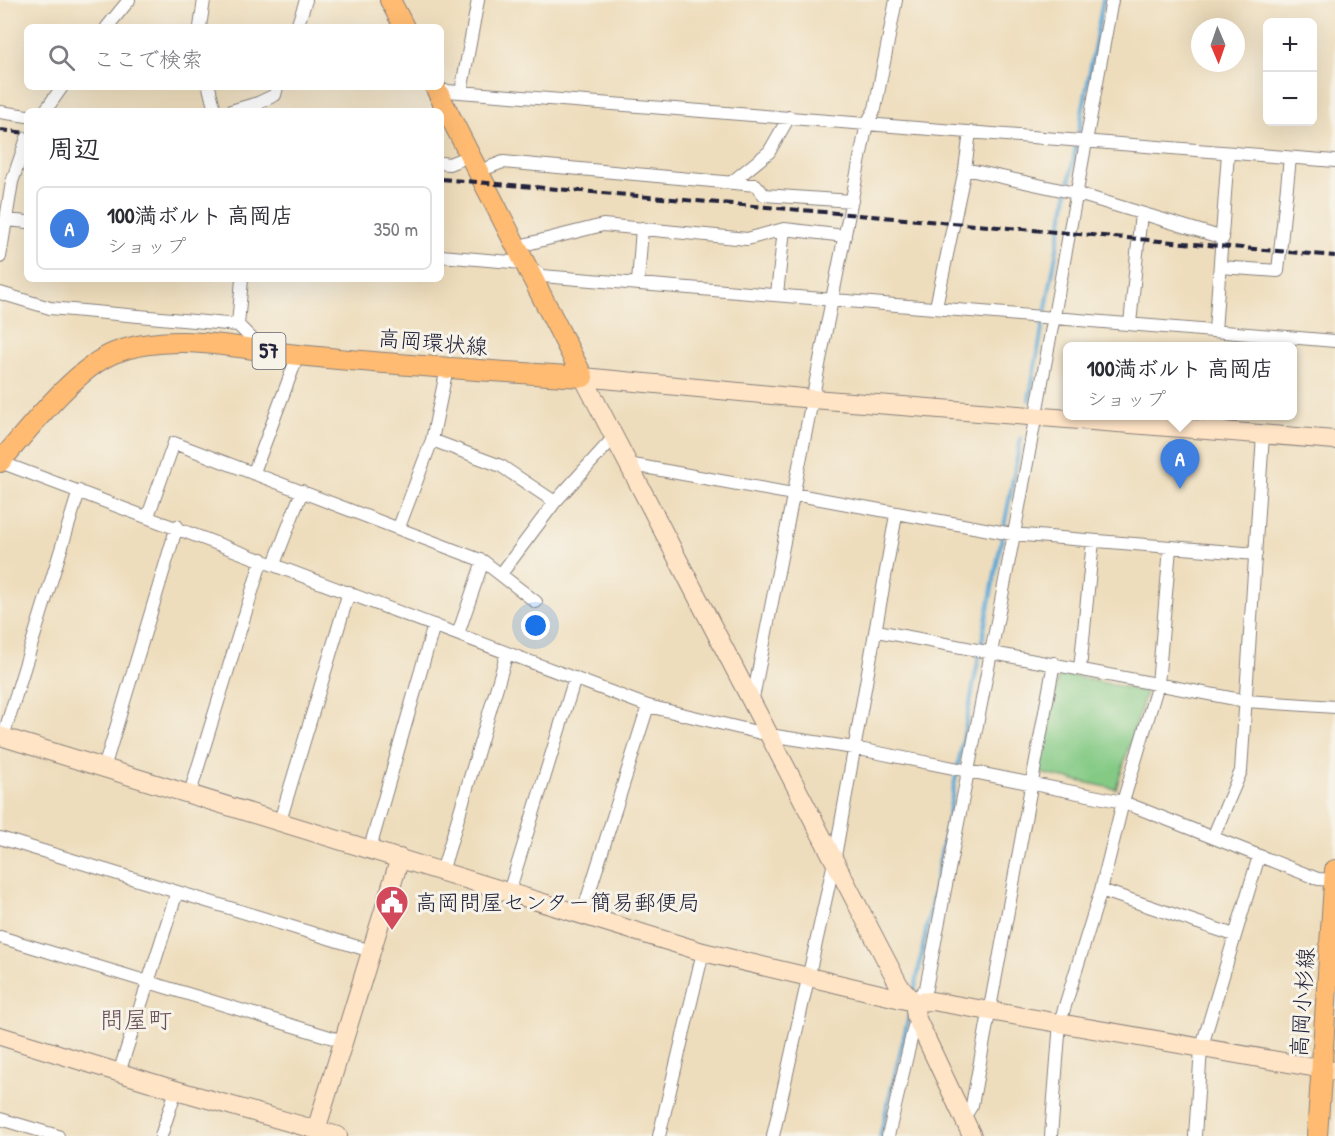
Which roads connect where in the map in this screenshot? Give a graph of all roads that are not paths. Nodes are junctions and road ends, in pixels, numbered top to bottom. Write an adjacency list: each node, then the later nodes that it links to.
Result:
1 (129, 0): 8 (street)
2 (204, 0): 9 (street)
3 (306, 0): 10 (street)
4 (390, 0): 11 (main road)
5 (478, 0): 16 (street)
6 (896, 0): 23 (street)
7 (1112, 0): 25 (street)
8 (109, 24)
9 (200, 24)
10 (298, 24)
11 (402, 24)
12 (60, 90): 18 (street)
13 (210, 90): 19 (street)
14 (276, 90): 17 (street)
15 (437, 91): 16 (street); 31 (main road)
16 (461, 92): 22 (street)
17 (258, 107)
18 (47, 108)
19 (214, 108)
20 (0, 112): 21 (street)
21 (24, 116)
22 (789, 117): 23 (street); 34 (street)
23 (867, 123): 24 (street); 37 (street)
24 (970, 132): 25 (street); 32 (street)
25 (1083, 140): 27 (street); 36 (street)
26 (24, 147): 33 (street)
27 (1228, 153): 28 (street); 44 (street)
28 (1290, 158): 29 (street); 48 (street)
29 (1335, 161)
30 (444, 163): 31 (street)
31 (473, 164): 34 (street); 45 (main road)
32 (965, 169): 36 (street); 54 (street)
33 (12, 182): 35 (street); 39 (street)
34 (732, 182): 37 (street)
35 (0, 187)
36 (1075, 193): 38 (street); 55 (street)
37 (852, 201): 43 (street)
38 (1141, 213): 44 (street); 56 (street)
39 (7, 220): 40 (street); 47 (street)
40 (24, 222)
41 (642, 228): 42 (street); 45 (street); 50 (street)
42 (784, 229): 43 (street); 52 (street)
43 (845, 236): 53 (street)
44 (1223, 238): 48 (street)
45 (519, 255): 46 (street); 50 (street); 63 (main road)
46 (444, 256)
47 (0, 257)
48 (1220, 267): 58 (street)
49 (242, 282): 57 (street)
50 (638, 283): 52 (street)
51 (0, 293): 57 (street)
52 (777, 294): 53 (street)
53 (833, 299): 54 (street); 64 (street)
54 (936, 307): 55 (street)
55 (1052, 318): 56 (street); 65 (street)
56 (1130, 324): 58 (street)
57 (238, 326): 60 (street)
58 (1215, 331): 59 (street)
59 (1335, 341)
60 (264, 351): 61 (main road, 高岡環状線 / 57); 72 (main road, 高岡環状線 / 57)
61 (298, 355): 62 (main road, 高岡環状線 / 57); 74 (street)
62 (447, 368): 63 (main road, 高岡環状線 / 57); 70 (street)
63 (583, 377): 64 (street); 69 (street)
64 (813, 399): 65 (street); 77 (street)
65 (1029, 415): 66 (street); 83 (street)
66 (1063, 418)
67 (1088, 420): 68 (street)
68 (1263, 435): 71 (street); 86 (street)
69 (615, 436): 73 (street); 78 (street)
70 (432, 440): 78 (street); 82 (street)
71 (1335, 440)
72 (0, 462): 75 (street)
73 (628, 464): 77 (street); 102 (street)
74 (254, 472): 76 (street); 80 (street)
75 (79, 491): 80 (street); 106 (street)
76 (302, 491): 82 (street); 88 (street)
77 (793, 494): 79 (street); 102 (street)
78 (555, 502): 89 (street)
79 (896, 515): 83 (street); 93 (street)
80 (148, 516): 81 (street)
81 (177, 526): 88 (street); 108 (street)
82 (399, 527): 87 (street)
83 (1013, 534): 84 (street); 95 (street)
84 (1093, 541): 85 (street); 98 (street)
85 (1170, 548): 86 (street); 100 (street)
86 (1256, 554): 101 (street)
87 (483, 561): 89 (street); 94 (street)
88 (268, 562): 90 (street); 111 (street)
89 (501, 574): 91 (street)
90 (349, 592): 92 (street); 113 (street)
91 (536, 602)
92 (434, 625): 94 (street); 116 (street)
93 (877, 631): 95 (street); 107 (street)
94 (458, 634): 96 (street)
95 (991, 652): 97 (street); 109 (street)
96 (507, 653): 99 (street); 121 (street)
97 (1054, 663): 98 (street); 110 (street)
98 (1080, 669): 100 (street)
99 (575, 678): 103 (street); 125 (street)
100 (1158, 684): 101 (street); 112 (street)
101 (1246, 701): 104 (street); 114 (street)
102 (752, 704): 105 (street)
103 (648, 706): 105 (street); 126 (street)
104 (1335, 707)
105 (769, 735): 107 (street); 119 (street)
106 (2, 736): 108 (street)
107 (854, 748): 109 (street); 119 (street)
108 (104, 768): 111 (street)
109 (967, 771): 110 (street); 133 (street)
110 (1032, 782): 112 (street); 134 (street)
111 (190, 793): 113 (street)
112 (1123, 802): 114 (street); 123 (street)
113 (280, 821): 116 (street)
114 (1213, 837): 117 (street)
115 (0, 838): 124 (street)
116 (370, 848): 118 (street)
117 (1259, 856): 122 (street); 127 (street)
118 (400, 858): 121 (street); 129 (street)
119 (834, 862): 131 (street); 133 (street)
120 (1335, 870): 122 (main road, 高岡小杉線)
121 (442, 872): 125 (street)
122 (1334, 880): 139 (main road, 高岡小杉線)
123 (1101, 890): 127 (street); 135 (street)
124 (177, 892): 129 (street); 132 (street)
125 (509, 892): 126 (street)
126 (582, 915): 130 (street)
127 (1234, 935): 138 (street)
128 (0, 937): 132 (street)
129 (371, 951): 137 (street)
130 (703, 952): 131 (street); 148 (street)
131 (811, 977): 133 (street); 149 (street)
132 (149, 982): 137 (street); 140 (street)
133 (911, 1003): 134 (street); 143 (street); 150 (street)
134 (990, 1011): 135 (street); 143 (street)
135 (1060, 1022): 138 (street); 152 (street)
136 (0, 1036): 140 (street)
137 (343, 1041): 144 (street)
138 (1201, 1049): 139 (street); 153 (street)
139 (1328, 1070): 154 (main road, 高岡小杉線)
140 (119, 1072): 141 (street)
141 (176, 1090): 144 (street); 146 (street)
142 (0, 1119): 145 (street)
143 (963, 1119): 151 (street)
144 (316, 1130): 147 (street)
145 (58, 1136)
146 (161, 1136)
147 (338, 1136)
148 (659, 1136)
149 (773, 1136)
150 (888, 1136)
151 (972, 1136)
152 (1052, 1136)
153 (1195, 1136)
154 (1317, 1136)

